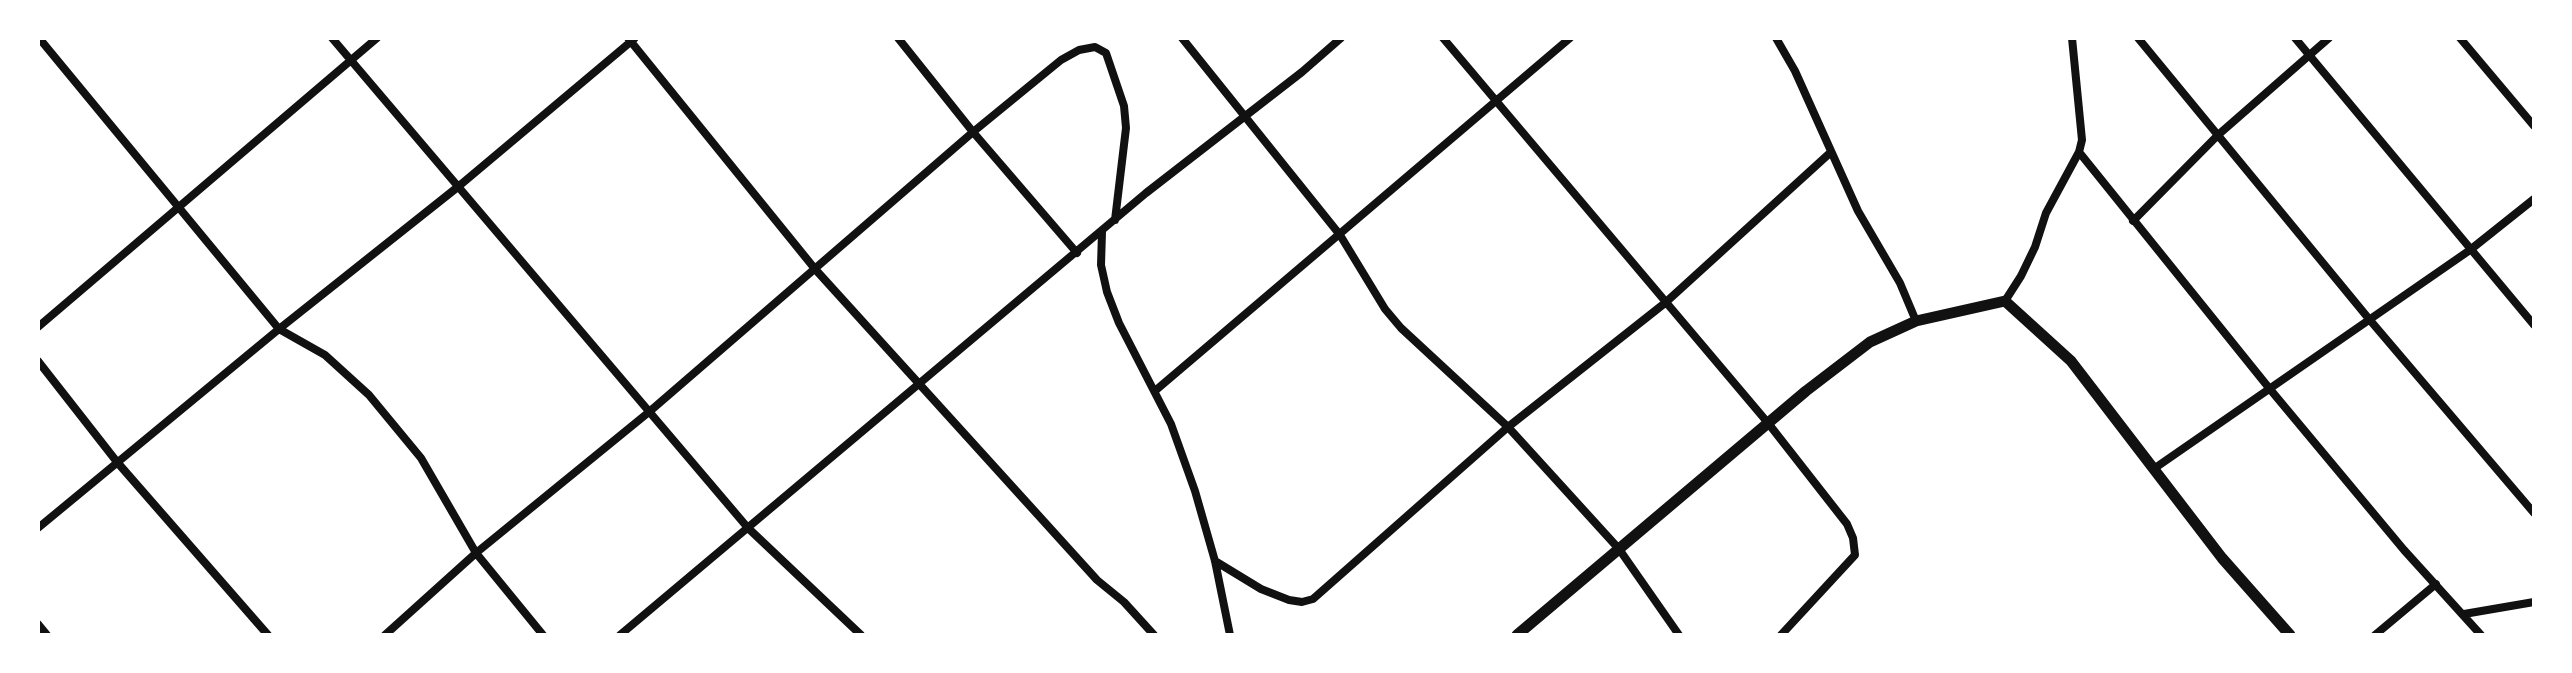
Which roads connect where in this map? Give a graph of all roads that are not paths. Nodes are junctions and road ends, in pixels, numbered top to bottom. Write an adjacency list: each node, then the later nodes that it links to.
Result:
1 (39, 38): 27 (street)
2 (332, 38): 17 (street)
3 (377, 38): 17 (street)
4 (898, 38): 21 (street)
5 (1182, 38): 19 (street)
6 (1341, 38): 19 (street)
7 (1443, 38): 18 (street)
8 (1570, 38): 18 (street)
9 (1776, 38): 23 (street)
10 (2072, 38): 24 (street)
11 (2138, 38): 22 (street)
12 (2295, 38): 16 (street)
13 (2329, 38): 16 (street)
14 (2460, 38): 20 (street)
15 (631, 39): 25 (street); 34 (street)
16 (2309, 55): 22 (street); 32 (street)
17 (351, 60): 25 (street); 27 (street)
18 (1497, 102): 31 (street); 36 (street)
19 (1245, 115): 28 (street); 31 (street)
20 (2534, 126)
21 (973, 132): 28 (street); 33 (street); 34 (street)
22 (2218, 135): 29 (street); 37 (street)
23 (1831, 152): 36 (street); 38 (street)
24 (2079, 152): 29 (street); 35 (street)
25 (459, 186): 41 (street); 46 (street)
26 (2534, 199): 32 (street)
27 (178, 206): 40 (street); 41 (street)
28 (1115, 220): 30 (street)
29 (2133, 221): 44 (street)
30 (1102, 232): 33 (street); 45 (street)
31 (1340, 235): 45 (street); 48 (street)
32 (2470, 250): 37 (street); 39 (street)
33 (1077, 253): 43 (street)
34 (815, 269): 43 (street); 46 (street)
35 (2005, 301): 38 (street); 50 (street)
36 (1665, 303): 47 (street); 48 (street)
37 (2369, 319): 44 (street); 51 (street)
38 (1916, 321): 47 (street)
39 (2534, 325)
40 (38, 327)
41 (279, 329): 49 (street); 55 (street)
42 (38, 361): 49 (street)
43 (919, 385): 53 (street); 67 (street)
44 (2269, 388): 50 (street); 57 (street)
45 (1156, 390): 56 (street)
46 (649, 412): 53 (street); 55 (street)
47 (1768, 423): 54 (street); 71 (street)
48 (1508, 427): 54 (street); 56 (street)
49 (117, 462): 52 (street); 62 (street)
50 (2155, 468): 72 (street)
51 (2534, 513)
52 (38, 528)
53 (748, 528): 65 (street); 66 (street)
54 (1619, 549): 69 (street); 70 (street)
55 (476, 553): 63 (street); 64 (street)
56 (1215, 561): 68 (street)
57 (2436, 584): 59 (street); 73 (street)
58 (2534, 602): 59 (street)
59 (2464, 614): 74 (street)
60 (38, 624): 61 (street)
61 (47, 635)
62 (268, 635)
63 (385, 635)
64 (543, 635)
65 (620, 635)
66 (861, 635)
67 (1154, 635)
68 (1230, 635)
69 (1517, 635)
70 (1679, 635)
71 (1781, 635)
72 (2290, 635)
73 (2375, 635)
74 (2481, 635)

